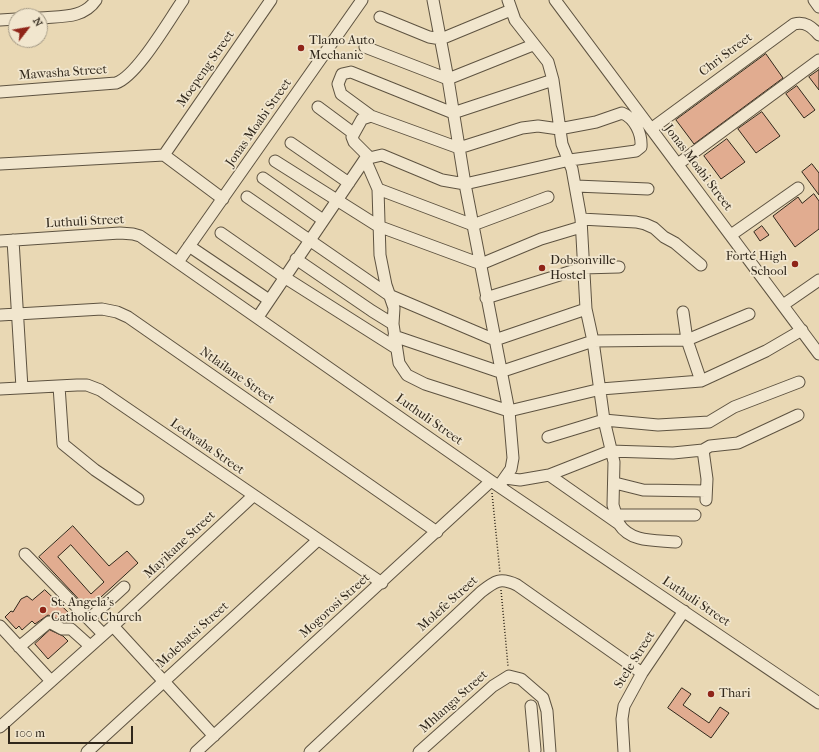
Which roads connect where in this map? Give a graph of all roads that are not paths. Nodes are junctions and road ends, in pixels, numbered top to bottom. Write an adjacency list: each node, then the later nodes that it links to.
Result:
1 (96, 0): 10 (street)
2 (183, 0): 19 (street, Mawasha Street)
3 (271, 0): 28 (street, Moepeng Street)
4 (362, 0): 43 (street, Jonas Moabi Street)
5 (433, 0): 13 (street)
6 (555, 0): 24 (street, Jonas Moabi Street)
7 (814, 0): 9 (street)
8 (511, 3): 13 (street); 14 (street)
9 (819, 7)
10 (48, 17)
11 (380, 17): 13 (street)
12 (819, 36): 24 (street, Chri Street)
13 (441, 39): 17 (street)
14 (533, 45): 17 (street); 18 (street)
15 (365, 47): 17 (street)
16 (819, 60): 33 (street)
17 (448, 79): 21 (street)
18 (553, 80): 21 (street); 23 (street)
19 (0, 92)
20 (318, 107): 25 (street)
21 (453, 113): 22 (street); 27 (street)
22 (371, 116): 25 (street); 27 (street)
23 (559, 129): 27 (street); 30 (street); 30 (street)
24 (651, 129): 33 (street, Jonas Moabi Street)
25 (353, 132): 29 (street)
26 (291, 143): 35 (street)
27 (458, 148): 36 (street)
28 (164, 155): 32 (street); 43 (street)
29 (367, 158): 35 (street); 36 (street); 39 (street)
30 (570, 160): 36 (street); 37 (street)
31 (276, 161): 44 (street)
32 (0, 164)
33 (678, 164): 50 (street, Jonas Moabi Street)
34 (263, 178): 45 (street)
35 (349, 183): 44 (street)
36 (465, 184): 47 (street)
37 (576, 186): 40 (street); 46 (street)
38 (798, 188): 50 (street)
39 (378, 189): 47 (street); 48 (street)
40 (648, 189)
41 (548, 197): 47 (street)
42 (247, 198): 51 (street)
43 (223, 200): 54 (street, Jonas Moabi Street)
44 (337, 200): 45 (street); 48 (street)
45 (323, 220): 51 (street)
46 (581, 223): 57 (street); 58 (street); 60 (street)
47 (473, 224): 57 (street)
48 (378, 226): 57 (street); 63 (street)
49 (221, 234): 61 (street)
50 (731, 236): 66 (street, Jonas Moabi Street)
51 (310, 239): 55 (street); 63 (street)
52 (13, 240): 53 (street, Luthuli Street); 56 (street, Luthuli Street); 69 (street)
53 (0, 241)
54 (189, 246): 56 (street, Jonas Moabi Street); 65 (street)
55 (296, 259): 61 (street); 73 (street)
56 (178, 262): 72 (street, Luthuli Street)
57 (482, 264): 64 (street)
58 (701, 265)
59 (619, 266): 60 (street)
60 (582, 268): 64 (street); 67 (street)
61 (284, 277): 65 (street); 79 (street)
62 (818, 284): 66 (street)
63 (390, 295): 73 (street); 76 (street)
64 (486, 298): 76 (street)
65 (269, 300): 72 (street)
66 (783, 305): 74 (street, Jonas Moabi Street)
67 (586, 309): 76 (street); 78 (street)
68 (683, 312): 77 (street)
69 (17, 314): 71 (street, Ntlailane Street); 85 (street); 101 (street, Ntlailane Street)
70 (749, 314): 77 (street)
71 (0, 315)
72 (258, 317): 95 (street, Luthuli Street)
73 (393, 324): 75 (street)
74 (802, 330): 80 (street, Jonas Moabi Street); 82 (street)
75 (394, 336): 79 (street); 81 (street)
76 (495, 340): 81 (street)
77 (687, 340): 78 (street); 82 (street)
78 (593, 341): 81 (street); 87 (street)
79 (396, 348): 88 (street)
80 (819, 354)
81 (500, 372): 88 (street)
82 (701, 381): 87 (street)
83 (799, 382): 90 (street)
84 (59, 386): 85 (street, Ledwaba Street); 97 (street, Ledwaba Street); 98 (street)
85 (22, 388): 86 (street, Ledwaba Street)
86 (0, 389)
87 (601, 390): 88 (street); 90 (street)
88 (509, 411): 95 (street)
89 (798, 415): 92 (street)
90 (604, 420): 91 (street); 93 (street)
91 (548, 437)
92 (703, 450): 93 (street); 96 (street)
93 (610, 451): 94 (street); 96 (street)
94 (549, 474): 95 (street); 100 (street)
95 (498, 482): 101 (street, Mogorosi Street); 107 (street, Luthuli Street)
96 (615, 483): 100 (street)
97 (253, 496): 102 (street, Ledwaba Street); 110 (street, Mayikane Street)
98 (138, 499)
99 (695, 515): 100 (street)
100 (617, 520): 103 (street)
101 (437, 532): 105 (street, Mogorosi Street)
102 (318, 540): 105 (street, Ledwaba Street); 115 (street, Molebatsi Street)
103 (676, 542)
104 (25, 554): 108 (street)
105 (382, 583): 122 (street, Mogorosi Street)
106 (124, 587): 108 (street)
107 (684, 611): 114 (street, Stele Street); 117 (street, Luthuli Street)
108 (89, 619): 111 (street)
109 (0, 626): 113 (street)
110 (113, 626): 111 (street, Mayikane Street); 115 (street)
111 (103, 634): 112 (street, Mayikane Street)
112 (90, 646): 113 (street); 116 (street, Mayikane Street)
113 (19, 647): 116 (street)
114 (642, 673): 126 (street, Molefe Street); 129 (street, Stele Street)
115 (164, 680): 122 (street); 124 (street, Molebatsi Street)
116 (50, 681): 121 (street, Mayikane Street)
117 (818, 699)
118 (531, 706): 120 (street)
119 (548, 720): 120 (street); 127 (street, Mhlanga Street); 128 (street, Mhlanga Street)
120 (531, 721): 123 (street)
121 (0, 727)
122 (214, 736): 125 (street, Mogorosi Street)
123 (535, 750)
124 (87, 752)
125 (196, 752)
126 (310, 752)
127 (420, 752)
128 (550, 752)
129 (624, 752)

